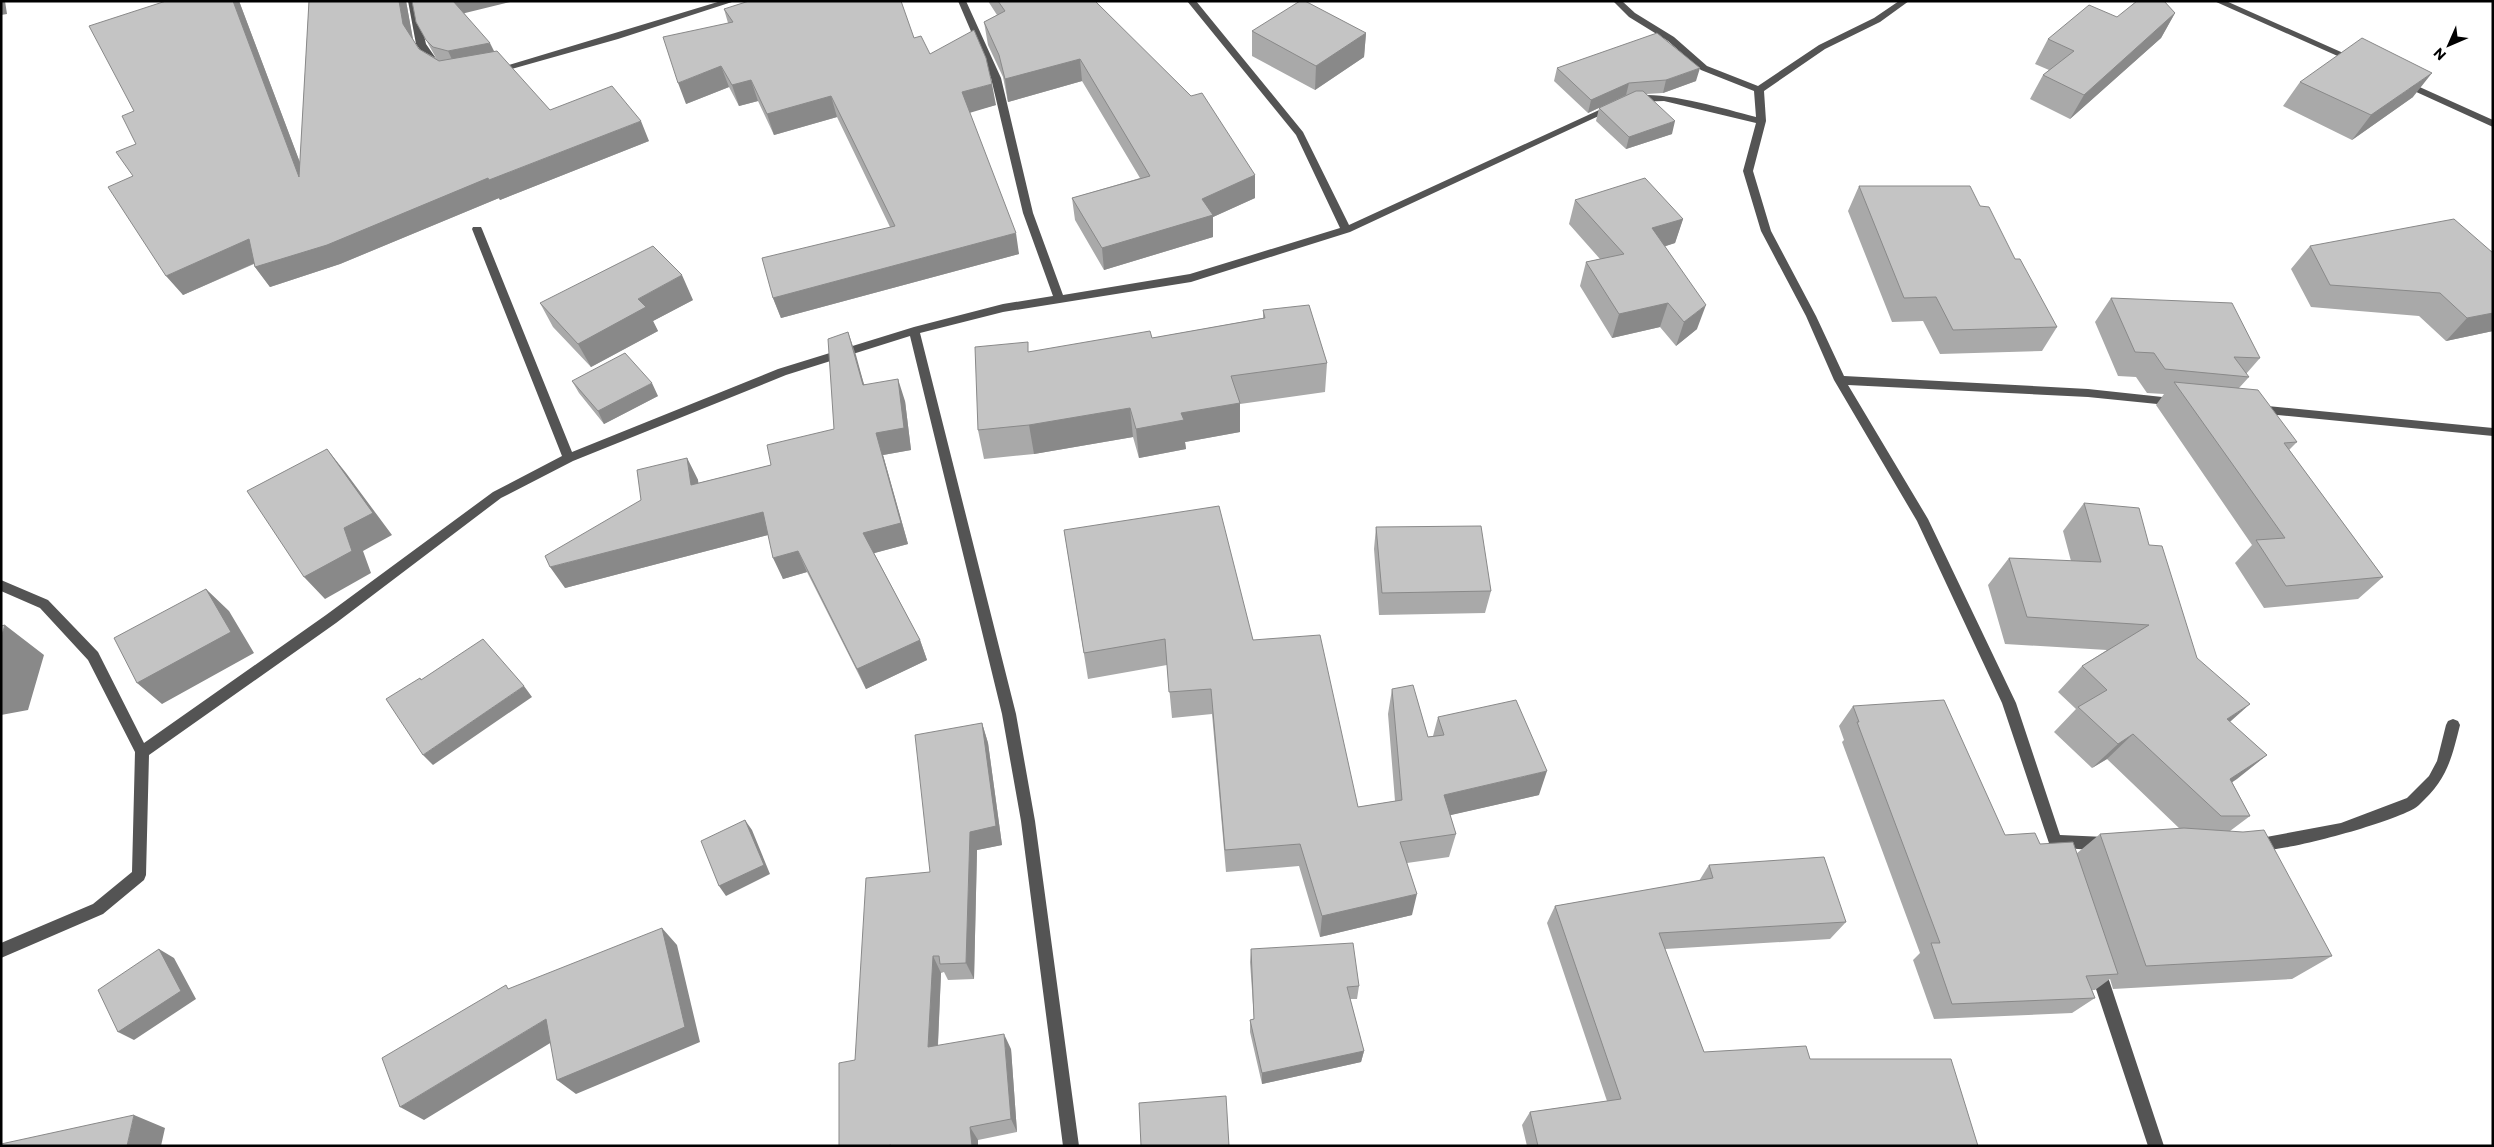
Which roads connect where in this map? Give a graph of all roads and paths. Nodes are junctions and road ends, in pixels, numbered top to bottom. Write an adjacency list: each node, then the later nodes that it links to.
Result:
1 (412, 1): 9 (street)
2 (731, 1): 10 (street)
3 (962, 1): 17 (street)
4 (1191, 1): 16 (street)
5 (1617, 1): 12 (street)
6 (1905, 1): 12 (street)
7 (2218, 1): 8 (street)
8 (2368, 67)
9 (443, 71)
10 (483, 72)
11 (2394, 79): 14 (street)
12 (1759, 90): 13 (street)
13 (1761, 121): 16 (street); 19 (street)
14 (2493, 124)
15 (477, 229): 23 (street)
16 (1346, 230): 17 (street)
17 (1059, 299): 18 (street)
18 (914, 331): 23 (street); 33 (street)
19 (1840, 380): 20 (street); 27 (street)
20 (2186, 402)
21 (2246, 408): 22 (street)
22 (2493, 432)
23 (569, 458): 26 (street)
24 (1, 585): 26 (street)
25 (2453, 725): 29 (street)
26 (142, 752): 31 (street)
27 (2055, 841): 28 (street); 30 (street)
28 (2123, 844)
29 (2236, 846)
30 (2064, 869)
31 (1, 950)
32 (2095, 961): 34 (street)
33 (1071, 1146)
34 (2156, 1146)

